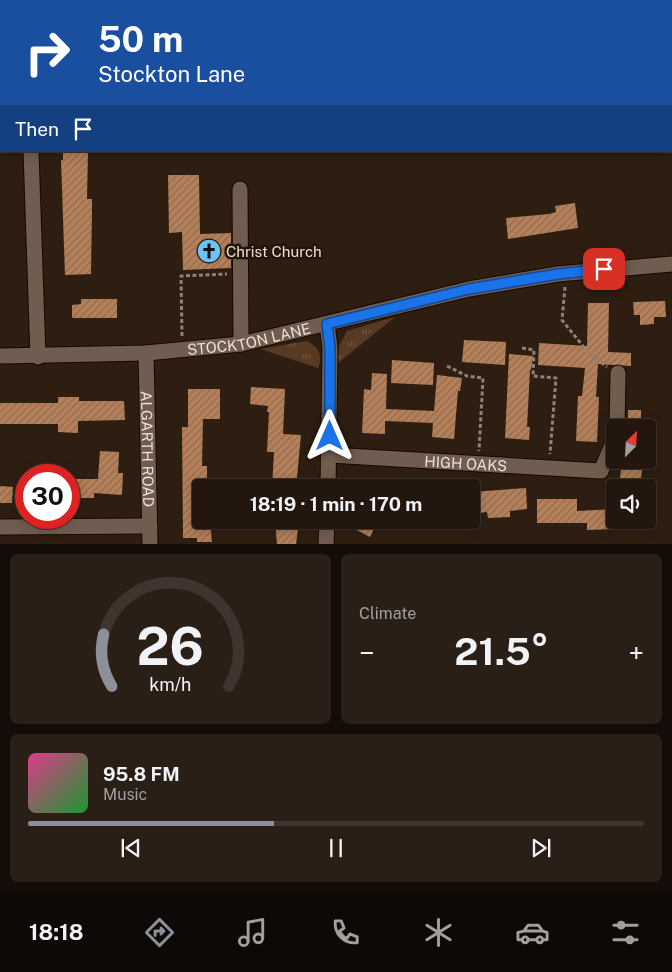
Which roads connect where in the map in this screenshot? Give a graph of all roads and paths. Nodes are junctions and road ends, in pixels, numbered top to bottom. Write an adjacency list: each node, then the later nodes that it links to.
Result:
1 (74, 0): 2 (street)
2 (86, 0)
3 (31, 152): 14 (street)
4 (240, 189): 6 (street)
5 (672, 264): 7 (street, STOCKTON LANE)
6 (241, 273): 9 (street); 11 (path)
7 (566, 273): 8 (street, STOCKTON LANE); 16 (path)
8 (327, 324): 9 (street, STOCKTON LANE); 18 (street)
9 (241, 344): 11 (street, STOCKTON LANE)
10 (522, 348): 21 (path)
11 (182, 349): 12 (street, STOCKTON LANE)
12 (146, 353): 14 (street, STOCKTON LANE); 23 (street, ALGARTH ROAD)
13 (0, 356): 14 (street, STOCKTON LANE)
14 (38, 357)
15 (447, 366): 20 (path)
16 (618, 373): 17 (street)
17 (617, 419)
18 (330, 455): 20 (street, HIGH OAKS); 22 (street)
19 (606, 460): 21 (street, HIGH OAKS)
20 (479, 464): 21 (street, HIGH OAKS)
21 (549, 468)
22 (329, 479)
23 (150, 526): 24 (street); 26 (street, ALGARTH ROAD)
24 (0, 527)
25 (327, 529): 27 (street)
26 (150, 544)
27 (326, 544)

